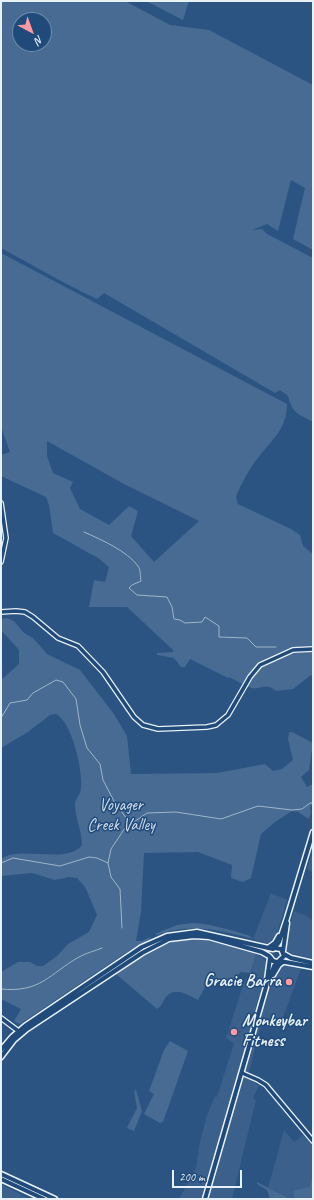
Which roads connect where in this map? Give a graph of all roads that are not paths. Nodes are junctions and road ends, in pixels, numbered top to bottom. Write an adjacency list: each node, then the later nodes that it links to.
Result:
1 (1, 503): 2 (street)
2 (1, 562)
3 (1, 612): 4 (street)
4 (313, 648)
5 (313, 832): 6 (main road)
6 (287, 918): 7 (main road); 11 (main road)
7 (283, 928): 9 (main road); 10 (main road)
8 (155, 943): 9 (main road); 12 (main road); 20 (main road)
9 (267, 948): 10 (main road)
10 (274, 948): 11 (main road); 12 (main road)
11 (283, 952): 13 (main road); 15 (main road)
12 (270, 957): 13 (main road); 18 (main road)
13 (278, 962): 14 (main road); 17 (main road)
14 (286, 962): 16 (main road); 17 (main road)
15 (313, 963)
16 (313, 967)
17 (269, 981): 18 (main road)
18 (266, 986): 23 (main road)
19 (1, 1018): 20 (street)
20 (20, 1032): 21 (main road); 22 (main road)
21 (1, 1050)
22 (1, 1057)
23 (242, 1073): 24 (street); 29 (main road)
24 (313, 1141)
25 (1, 1174): 28 (main road)
26 (1, 1179): 27 (main road)
27 (44, 1199)
28 (55, 1199)
29 (205, 1199)

